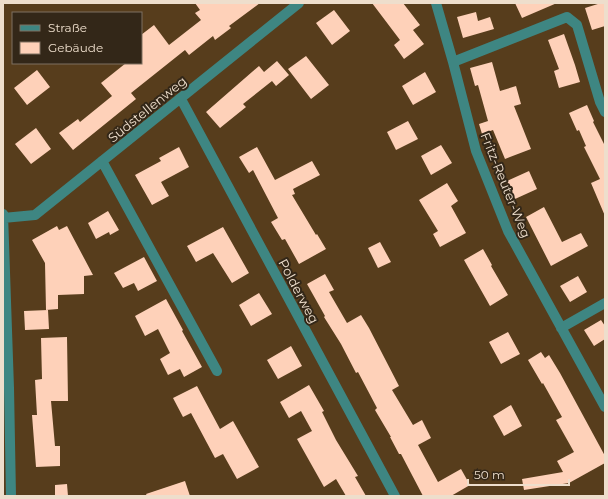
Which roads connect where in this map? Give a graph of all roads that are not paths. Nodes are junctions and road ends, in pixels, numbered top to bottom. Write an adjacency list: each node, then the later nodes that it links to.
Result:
1 (299, 3): 4 (street, Südstellenweg)
2 (436, 3): 3 (street, Fritz-Reuter-Weg)
3 (453, 62): 5 (street); 11 (street, Fritz-Reuter-Weg)
4 (181, 98): 6 (street, Südstellenweg); 16 (street, Polderweg)
5 (605, 112)
6 (102, 162): 8 (street, Südstellenweg); 12 (street)
7 (3, 214): 8 (street)
8 (3, 218): 10 (street)
9 (605, 303): 11 (street)
10 (4, 311): 14 (street)
11 (561, 328): 13 (street, Fritz-Reuter-Weg)
12 (217, 371)
13 (605, 407)
14 (6, 456): 15 (street)
15 (11, 496)
16 (395, 496)

